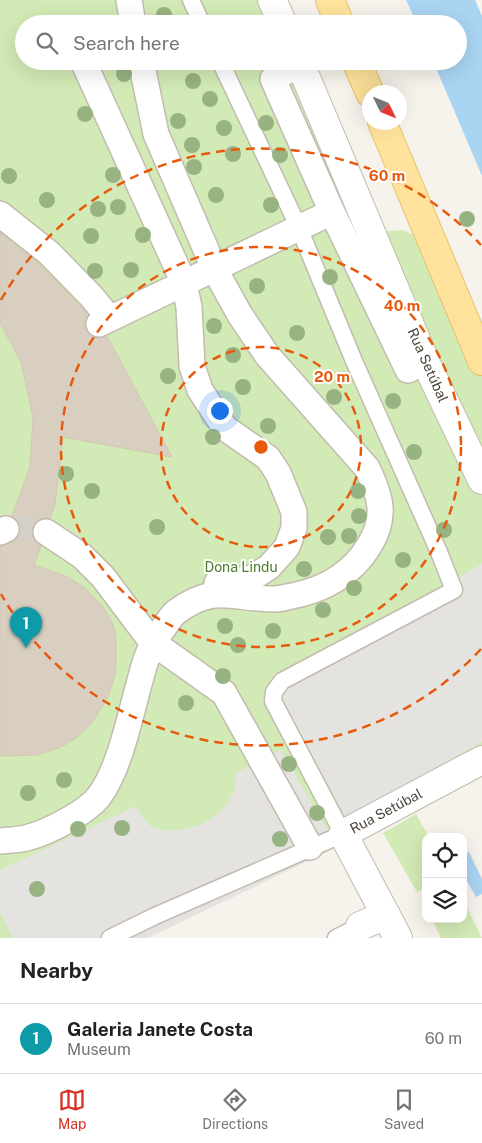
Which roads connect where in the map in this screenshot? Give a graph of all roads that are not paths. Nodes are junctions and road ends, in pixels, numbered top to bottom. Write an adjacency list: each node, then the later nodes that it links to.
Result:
1 (130, 0): 5 (street)
2 (191, 0): 6 (lane)
3 (272, 0): 7 (street)
4 (330, 0): 8 (main road)
5 (132, 15)
6 (198, 15)
7 (278, 15)
8 (336, 15)
9 (87, 70): 21 (street)
10 (143, 70): 20 (street)
11 (224, 70): 19 (lane)
12 (287, 70): 17 (street)
13 (303, 70): 22 (street, Rua Setúbal)
14 (360, 70): 15 (main road)
15 (366, 85)
16 (385, 130): 23 (main road)
17 (332, 212): 19 (street); 22 (street)
18 (0, 214): 21 (street)
19 (299, 228): 20 (street); 28 (lane)
20 (214, 268): 21 (street); 26 (street)
21 (184, 283): 26 (street)
22 (425, 361): 24 (street, Rua Setúbal)
23 (482, 362)
24 (482, 480)
25 (46, 532): 26 (street)
26 (149, 638): 29 (street); 30 (street)
27 (482, 760): 28 (street, Rua Setúbal)
28 (343, 834): 30 (lane); 32 (street, Rua Setúbal)
29 (0, 841)
30 (310, 847): 33 (lane)
31 (360, 926): 32 (street); 34 (lane)
32 (392, 926)
33 (110, 938)
34 (336, 938)

